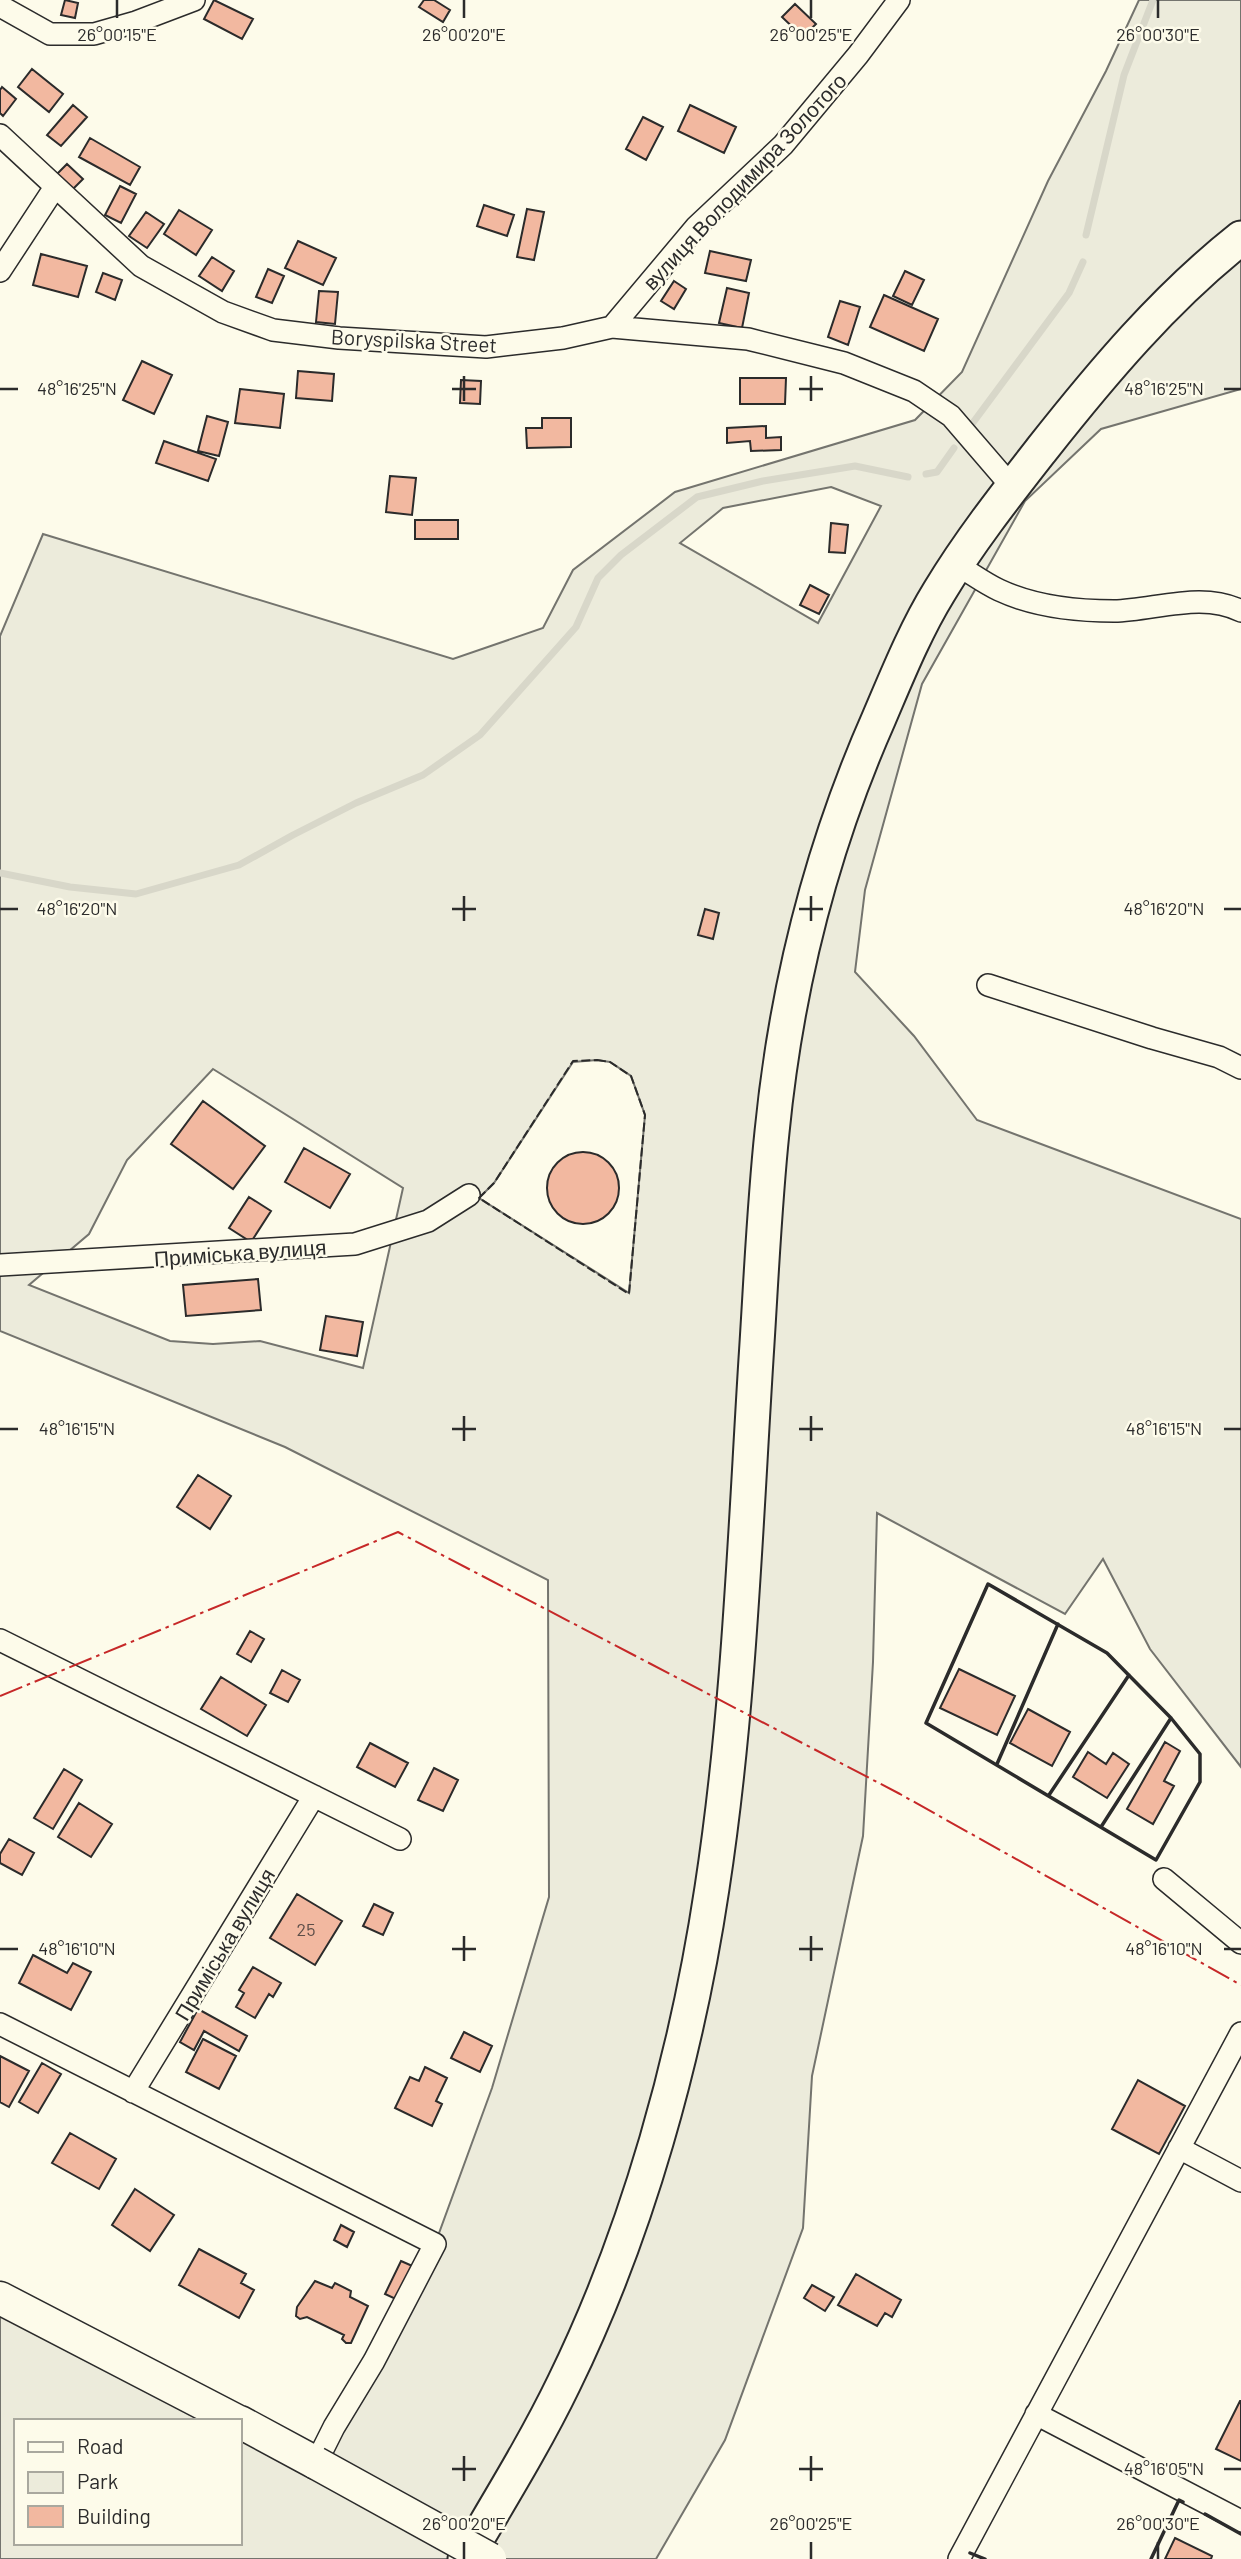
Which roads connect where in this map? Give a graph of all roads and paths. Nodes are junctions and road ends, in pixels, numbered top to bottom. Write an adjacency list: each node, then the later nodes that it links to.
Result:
1 (194, 0): 3 (street)
2 (899, 0): 8 (street, вулиця Володимира Золотого)
3 (0, 6)
4 (0, 135): 5 (street, Boryspilska Street)
5 (55, 187): 7 (street); 8 (street, Boryspilska Street)
6 (1241, 238): 9 (highway)
7 (0, 271)
8 (612, 327): 9 (street, Boryspilska Street)
9 (1012, 487): 10 (highway)
10 (957, 565): 11 (street); 32 (highway)
11 (1241, 611)
12 (988, 985): 13 (street)
13 (1241, 1068)
14 (469, 1195): 15 (street, Приміська вулиця)
15 (0, 1265)
16 (0, 1640): 17 (street)
17 (314, 1796): 18 (street); 23 (street, Приміська вулиця)
18 (400, 1839)
19 (1164, 1879): 20 (street)
20 (1241, 1943)
21 (0, 2024): 23 (street)
22 (1241, 2033): 24 (street)
23 (134, 2092): 30 (street)
24 (1179, 2148): 25 (street); 27 (street)
25 (1241, 2181)
26 (0, 2298): 28 (main road)
27 (1035, 2414): 31 (street); 34 (street)
28 (234, 2419)
29 (242, 2423): 30 (main road)
30 (316, 2463): 33 (main road, bridge)
31 (1241, 2521)
32 (465, 2559)
33 (490, 2559)
34 (959, 2559)

